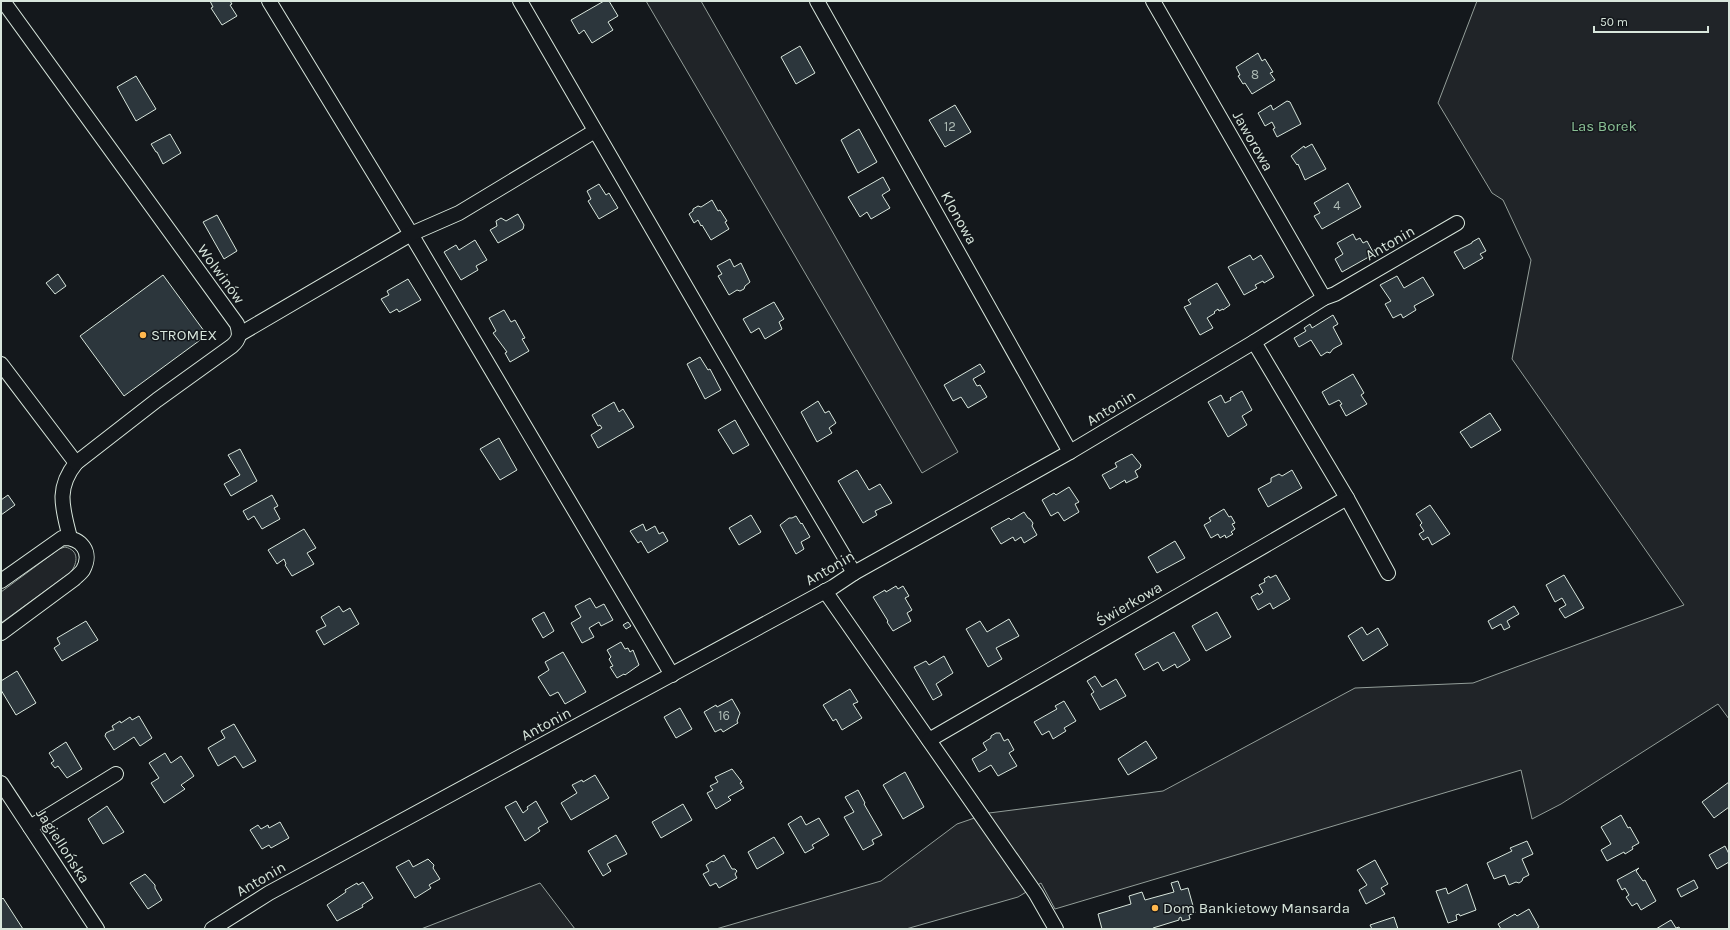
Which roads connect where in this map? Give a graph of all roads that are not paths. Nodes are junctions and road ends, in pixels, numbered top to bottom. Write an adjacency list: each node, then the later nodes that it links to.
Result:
1 (3, 1): 10 (street, Wolwinów)
2 (269, 1): 8 (street)
3 (520, 1): 6 (street)
4 (817, 1): 13 (street, Klonowa)
5 (1153, 1): 9 (street, Jaworowa)
6 (594, 131): 8 (street); 17 (street)
7 (1457, 223): 9 (street, Antonin)
8 (411, 234): 10 (street); 22 (street)
9 (1324, 298): 11 (street, Antonin)
10 (240, 334): 14 (street)
11 (1254, 342): 13 (street, Antonin); 15 (street)
12 (1, 364): 14 (street)
13 (1070, 452): 17 (street, Antonin)
14 (76, 463): 16 (street)
15 (1347, 498): 18 (street); 23 (street, Świerkowa)
16 (70, 538): 19 (street); 21 (street)
17 (854, 573): 20 (street, Antonin)
18 (1388, 573)
19 (1, 581)
20 (825, 590): 22 (street, Antonin); 23 (street)
21 (1, 633)
22 (672, 675): 28 (street, Antonin)
23 (929, 740): 29 (street)
24 (116, 774): 26 (street)
25 (1, 782): 26 (street, Jagiellońska)
26 (30, 827): 27 (street, Jagiellońska)
27 (97, 929)
28 (212, 929)
29 (1056, 929)

